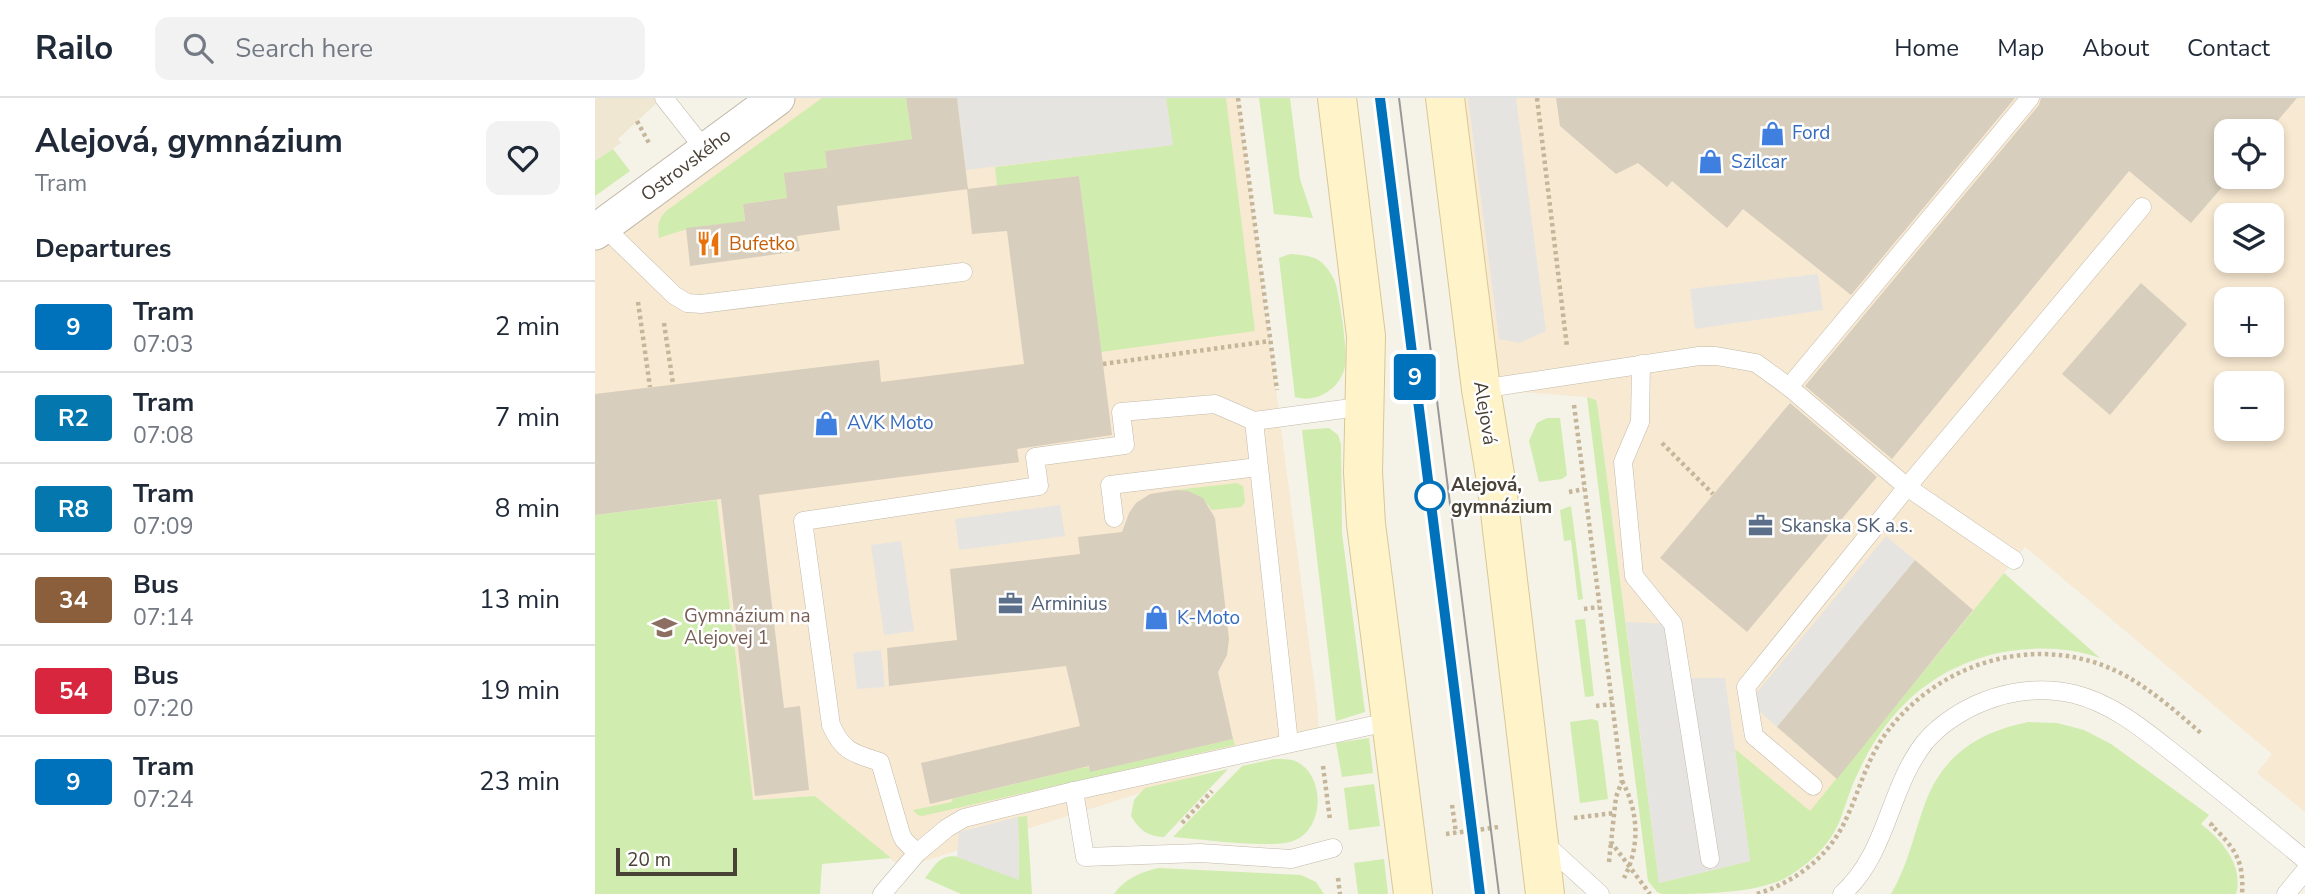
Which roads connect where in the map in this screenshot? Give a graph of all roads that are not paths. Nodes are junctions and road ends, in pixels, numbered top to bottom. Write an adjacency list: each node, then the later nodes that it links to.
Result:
1 (664, 98): 6 (lane)
2 (777, 98): 6 (street, Ostrovského)
3 (1337, 98): 13 (street)
4 (1445, 98): 12 (street, Alejová)
5 (2030, 98): 11 (lane)
6 (705, 150): 8 (street, Ostrovského)
7 (2142, 207): 16 (lane)
8 (599, 229): 9 (lane)
9 (963, 272)
10 (1641, 364): 11 (lane); 12 (lane); 26 (lane)
11 (1789, 387): 16 (lane)
12 (1481, 389): 23 (street, Alejová)
13 (1366, 406): 14 (lane); 19 (street)
14 (1254, 421): 15 (lane); 25 (lane)
15 (1258, 467): 17 (lane); 20 (lane)
16 (1907, 487): 18 (lane); 21 (lane)
17 (1114, 518)
18 (2014, 560)
19 (1392, 721): 20 (lane); 30 (street)
20 (1289, 743): 22 (lane)
21 (1813, 786)
22 (1074, 791): 24 (lane); 25 (lane)
23 (1539, 831): 31 (street, Alejová); 32 (lane)
24 (1333, 848)
25 (917, 853): 29 (lane)
26 (1710, 859)
27 (2305, 860): 33 (lane)
28 (2305, 871): 34 (lane)
29 (882, 894)
30 (1413, 894)
31 (1545, 894)
32 (1600, 894)
33 (1842, 894)
34 (2286, 894)

